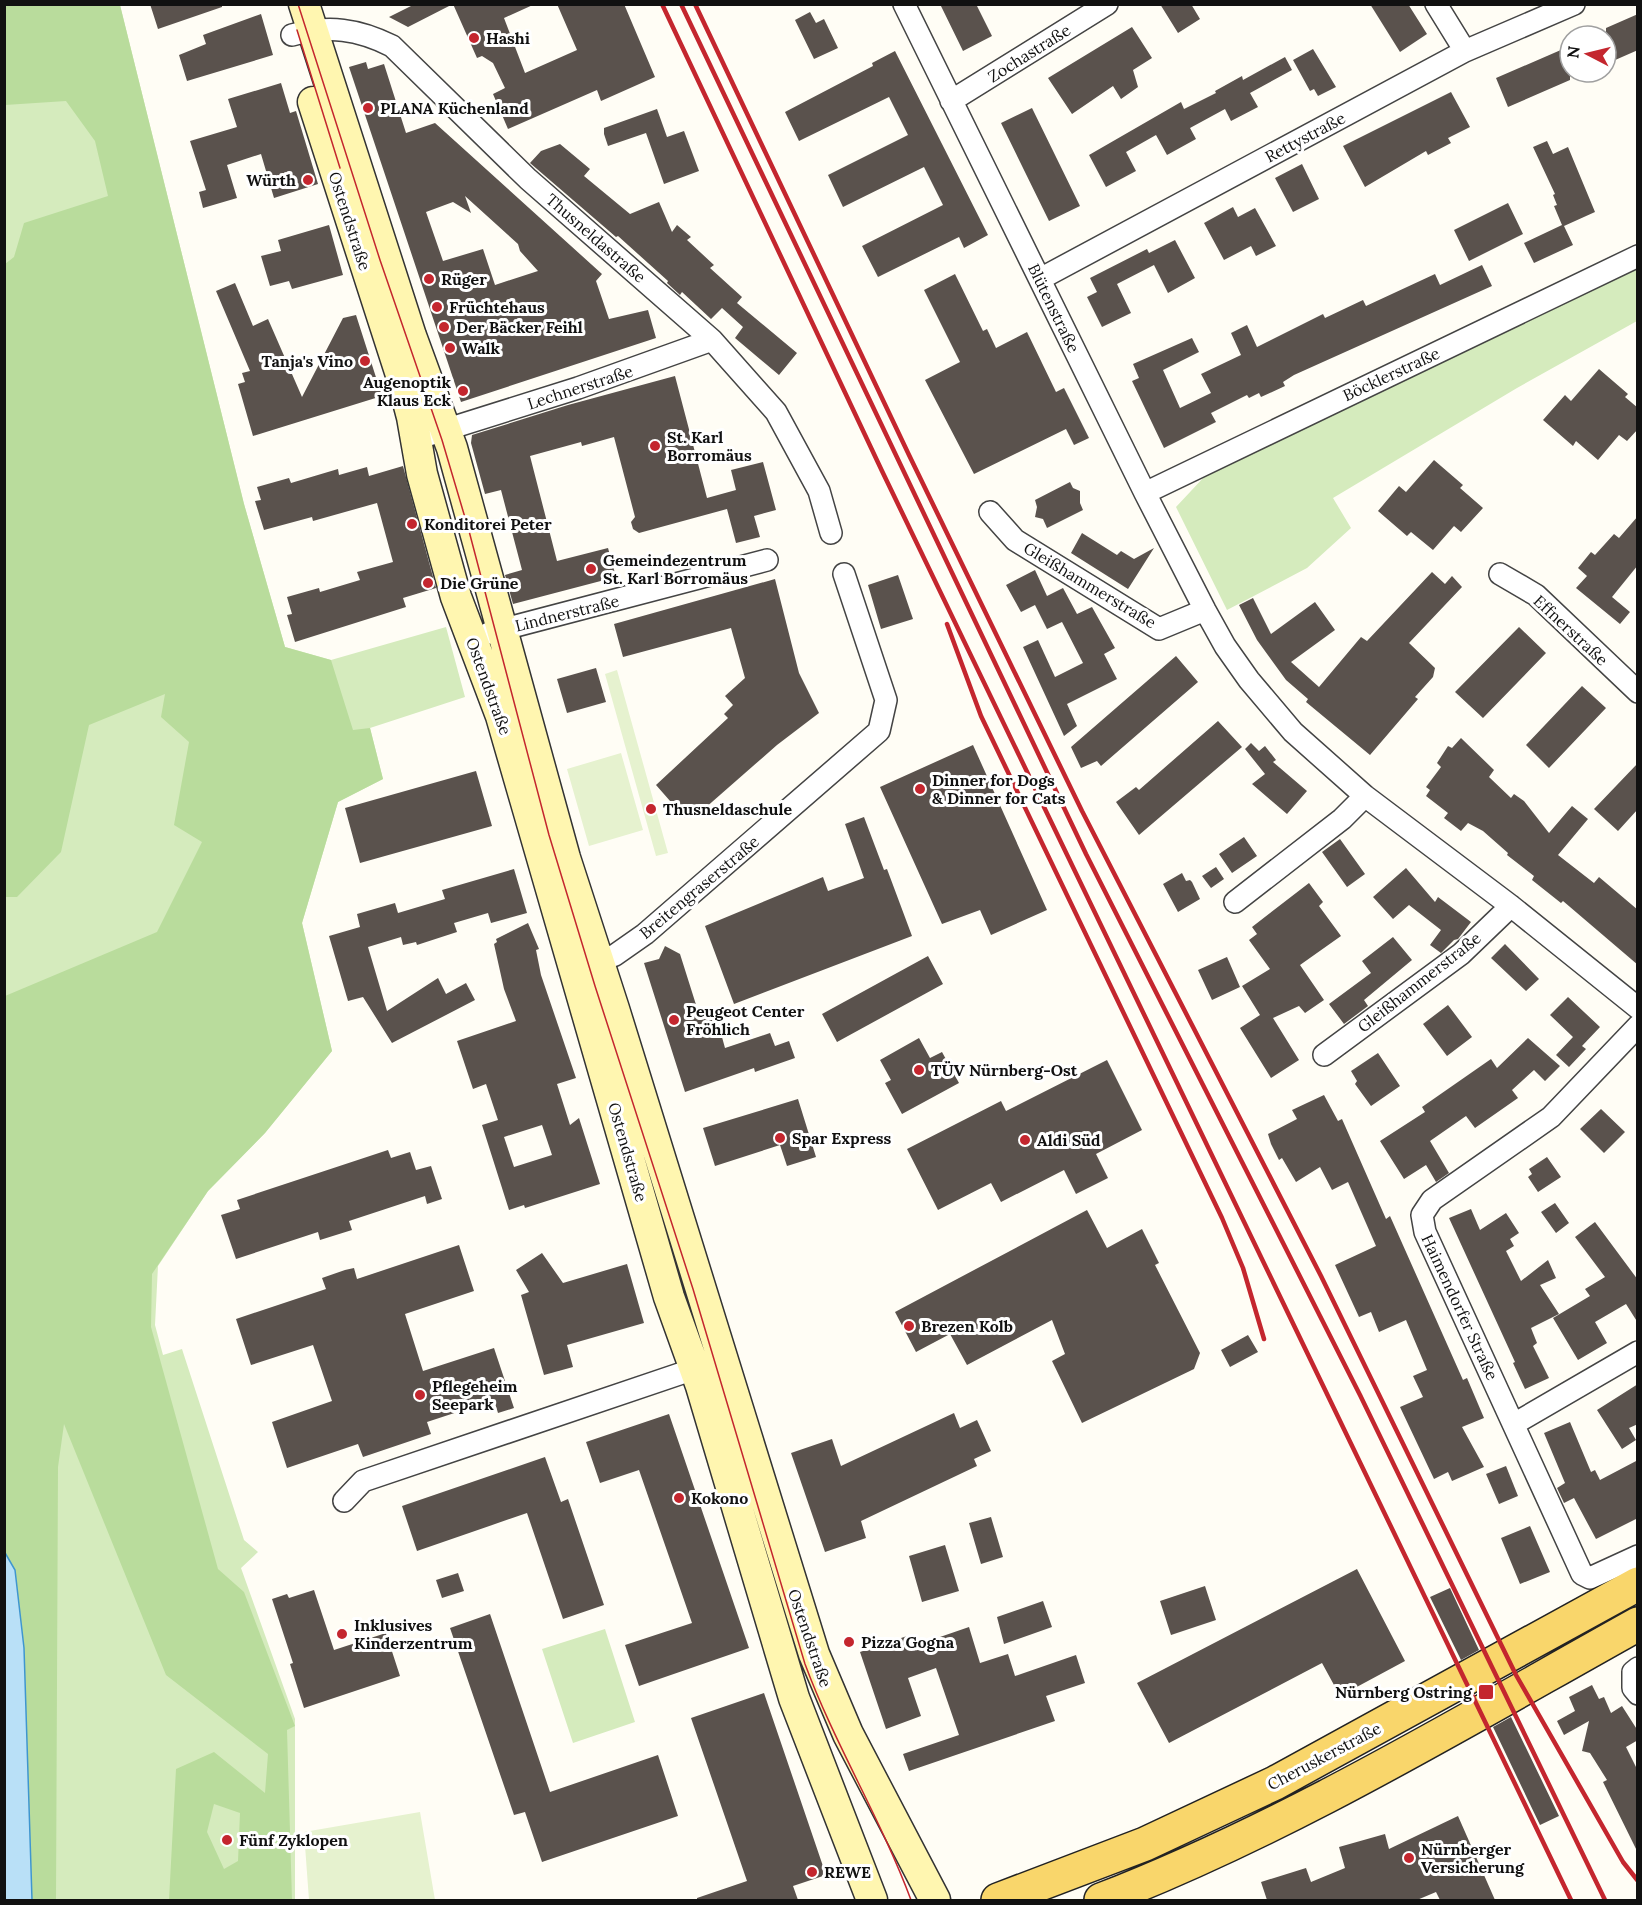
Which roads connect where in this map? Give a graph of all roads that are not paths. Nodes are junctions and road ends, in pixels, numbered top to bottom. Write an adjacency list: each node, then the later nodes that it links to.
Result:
1 (283, 4): 6 (main road, Ostendstraße)
2 (904, 4): 8 (street, Blütenstraße)
3 (1107, 4): 8 (street, Zochastraße)
4 (1436, 4): 7 (street)
5 (1574, 4): 7 (street, Rettystraße)
6 (303, 23): 11 (street, Thusneldastraße); 12 (main road, Ostendstraße); 13 (main road, Ostendstraße)
7 (1465, 51): 10 (street, Rettystraße)
8 (951, 101): 10 (street, Blütenstraße)
9 (1638, 256): 14 (street, Böcklerstraße)
10 (1040, 279): 14 (street, Blütenstraße)
11 (712, 340): 12 (street, Lechnerstraße); 16 (street, Thusneldastraße)
12 (446, 429): 13 (street, Lechnerstraße); 21 (main road, Ostendstraße)
13 (416, 439): 22 (main road, Ostendstraße)
14 (1145, 493): 20 (street, Blütenstraße)
15 (990, 512): 20 (street, Gleißhammerstraße)
16 (831, 533)
17 (767, 560): 21 (street, Lindnerstraße)
18 (843, 574): 27 (street, Breitengraserstraße)
19 (1500, 574): 23 (street, Effnerstraße)
20 (1205, 610): 24 (street)
21 (501, 630): 22 (street, Lindnerstraße); 27 (main road, Ostendstraße)
22 (471, 637): 27 (main road, Ostendstraße)
23 (1638, 692)
24 (1365, 796): 25 (street); 26 (street)
25 (1235, 902)
26 (1511, 906): 28 (street); 30 (street, Gleißhammerstraße)
27 (587, 966): 32 (main road, Ostendstraße)
28 (1638, 1008)
29 (1638, 1026): 33 (street, Haimendorfer Straße)
30 (1324, 1055)
31 (1638, 1352): 33 (street)
32 (707, 1364): 34 (street); 40 (main road, Ostendstraße); 41 (main road, Ostendstraße)
33 (1514, 1424): 35 (street, Haimendorfer Straße)
34 (344, 1501)
35 (1638, 1556)
36 (1638, 1584): 44 (main road, Cheruskerstraße)
37 (1638, 1624): 45 (main road)
38 (1638, 1668): 39 (street)
39 (1638, 1694)
40 (859, 1755): 41 (main road); 43 (main road, Ostendstraße)
41 (822, 1774): 42 (main road, Ostendstraße)
42 (872, 1900)
43 (935, 1900)
44 (998, 1900)
45 (1101, 1900)

